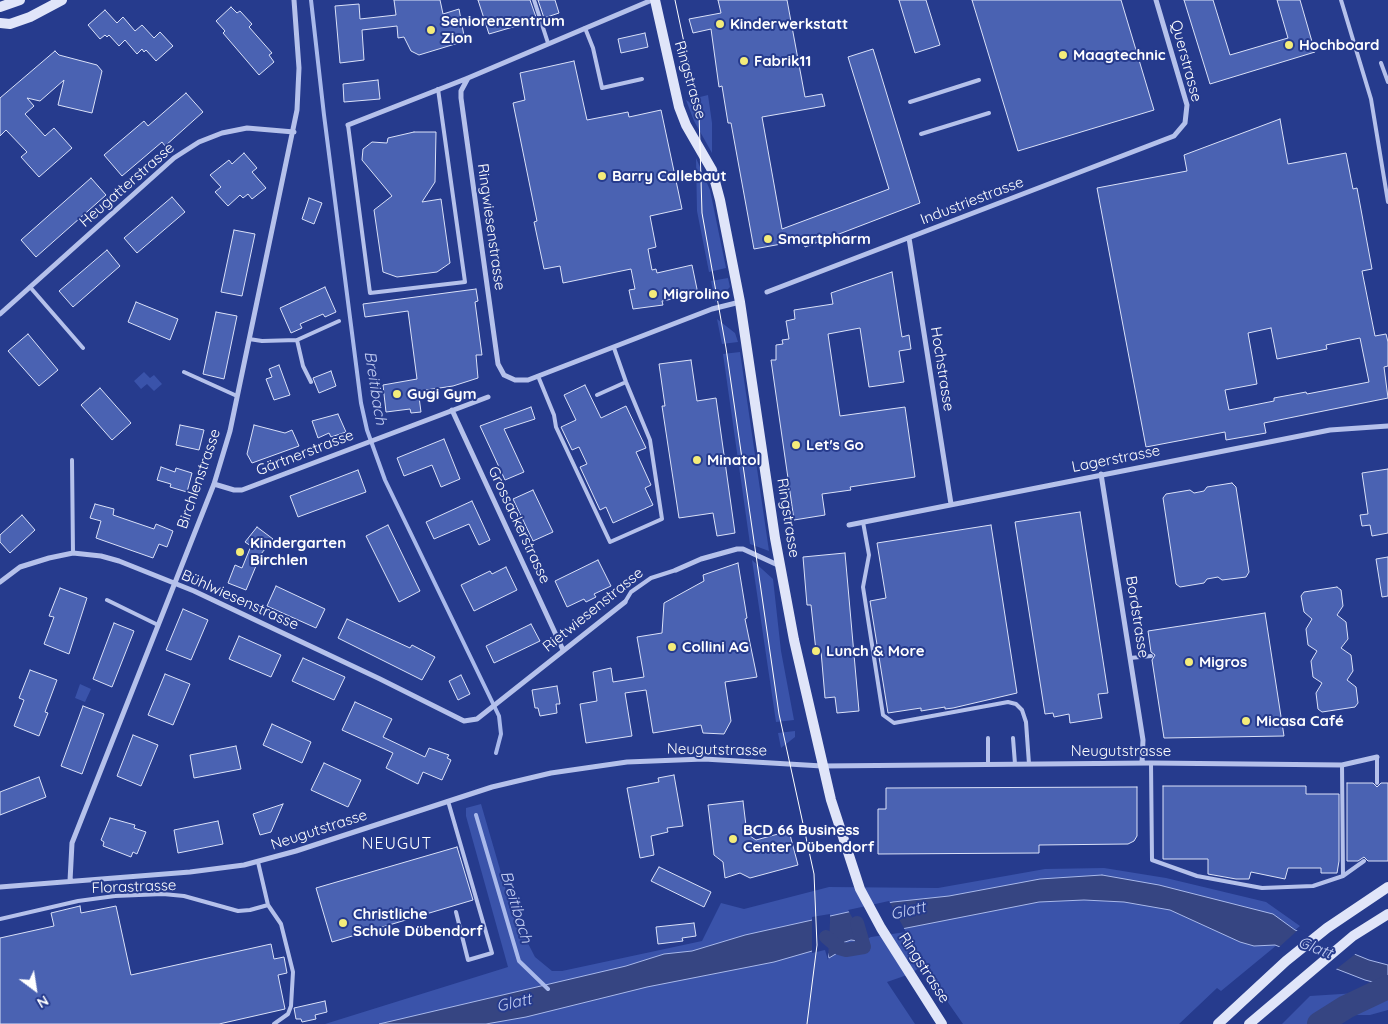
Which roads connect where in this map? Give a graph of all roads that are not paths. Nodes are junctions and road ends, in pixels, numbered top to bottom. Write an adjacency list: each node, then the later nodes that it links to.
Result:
1 (20, 0): 8 (main road)
2 (62, 0): 9 (main road)
3 (294, 0): 22 (street, Birchlenstrasse)
4 (534, 0): 11 (lane)
5 (653, 0): 10 (street); 28 (main road, Ringstrasse)
6 (1156, 0): 21 (street, Querstrasse)
7 (1341, 0): 24 (lane)
8 (0, 6)
9 (1, 25)
10 (585, 28): 11 (street); 14 (lane)
11 (548, 44): 13 (street)
12 (1381, 63): 16 (lane)
13 (468, 78): 17 (street); 36 (street, Ringwiesenstrasse)
14 (642, 79)
15 (979, 80): 18 (lane)
16 (1388, 82)
17 (438, 90): 20 (street); 20 (lane)
18 (910, 102)
19 (989, 113): 23 (lane)
20 (348, 125)
21 (1182, 128): 25 (street, Industriestrasse)
22 (294, 132): 26 (street, Heugatterstrasse); 31 (street, Birchlenstrasse)
23 (921, 134)
24 (1388, 202)
25 (910, 238): 27 (street, Industriestrasse); 47 (street, Hochstrasse)
26 (30, 287): 29 (street, Heugatterstrasse); 33 (lane)
27 (767, 292)
28 (740, 302): 34 (street); 51 (main road, Ringstrasse)
29 (0, 314)
30 (339, 321): 32 (lane)
31 (250, 339): 32 (lane); 39 (street, Birchlenstrasse)
32 (297, 340): 37 (lane)
33 (83, 348)
34 (614, 348): 36 (street); 38 (lane)
35 (184, 372): 39 (lane)
36 (538, 376): 38 (lane)
37 (311, 382)
38 (626, 382): 40 (lane)
39 (237, 396): 46 (street, Birchlenstrasse)
40 (597, 396)
41 (488, 397): 42 (street, Gärtnerstrasse)
42 (452, 410): 46 (street, Gärtnerstrasse); 58 (street, Grossackerstrasse)
43 (1388, 426): 45 (street, Lagerstrasse)
44 (72, 460): 50 (lane)
45 (1101, 474): 47 (street, Lagerstrasse); 60 (street, Bordstrasse)
46 (214, 484): 54 (street, Birchlenstrasse)
47 (951, 504): 48 (street, Lagerstrasse)
48 (863, 522): 49 (street, Lagerstrasse); 69 (lane)
49 (850, 525)
50 (73, 554): 53 (street, Bühlwiesenstrasse); 54 (street, Bühlwiesenstrasse)
51 (780, 566): 52 (street, Rietwiesenstrasse); 71 (main road, Ringstrasse)
52 (676, 570): 56 (lane, Rietwiesenstrasse)
53 (0, 582)
54 (174, 584): 57 (street, Birchlenstrasse); 61 (street, Bühlwiesenstrasse)
55 (107, 600): 57 (lane)
56 (625, 602): 58 (street, Rietwiesenstrasse)
57 (158, 625): 77 (street, Birchlenstrasse)
58 (563, 650): 61 (street, Rietwiesenstrasse)
59 (1151, 656): 60 (lane)
60 (1130, 658): 65 (street, Bordstrasse)
61 (464, 721)
62 (988, 738): 67 (lane)
63 (1013, 738): 68 (lane)
64 (1377, 757): 70 (street, Neugutstrasse); 72 (lane)
65 (1142, 763): 66 (street, Neugutstrasse); 69 (street, Neugutstrasse)
66 (1151, 763): 70 (street, Neugutstrasse); 76 (lane)
67 (988, 764): 68 (street, Neugutstrasse); 71 (street, Neugutstrasse)
68 (1015, 764): 69 (street, Neugutstrasse)
69 (1029, 764)
70 (1342, 765): 76 (lane)
71 (822, 766): 73 (street, Neugutstrasse); 85 (main road, Ringstrasse)
72 (1376, 783)
73 (448, 801): 75 (street, Neugutstrasse); 81 (lane)
74 (1364, 861): 76 (lane)
75 (258, 862): 77 (street, Neugutstrasse); 80 (lane)
76 (1343, 876)
77 (70, 881): 78 (street)
78 (0, 887)
79 (1388, 887): 86 (main road)
80 (268, 905): 83 (lane, Florastrasse); 84 (lane)
81 (456, 912)
82 (1388, 914): 87 (main road)
83 (0, 919)
84 (274, 1024)
85 (942, 1024)
86 (1218, 1024)
87 (1249, 1024)

